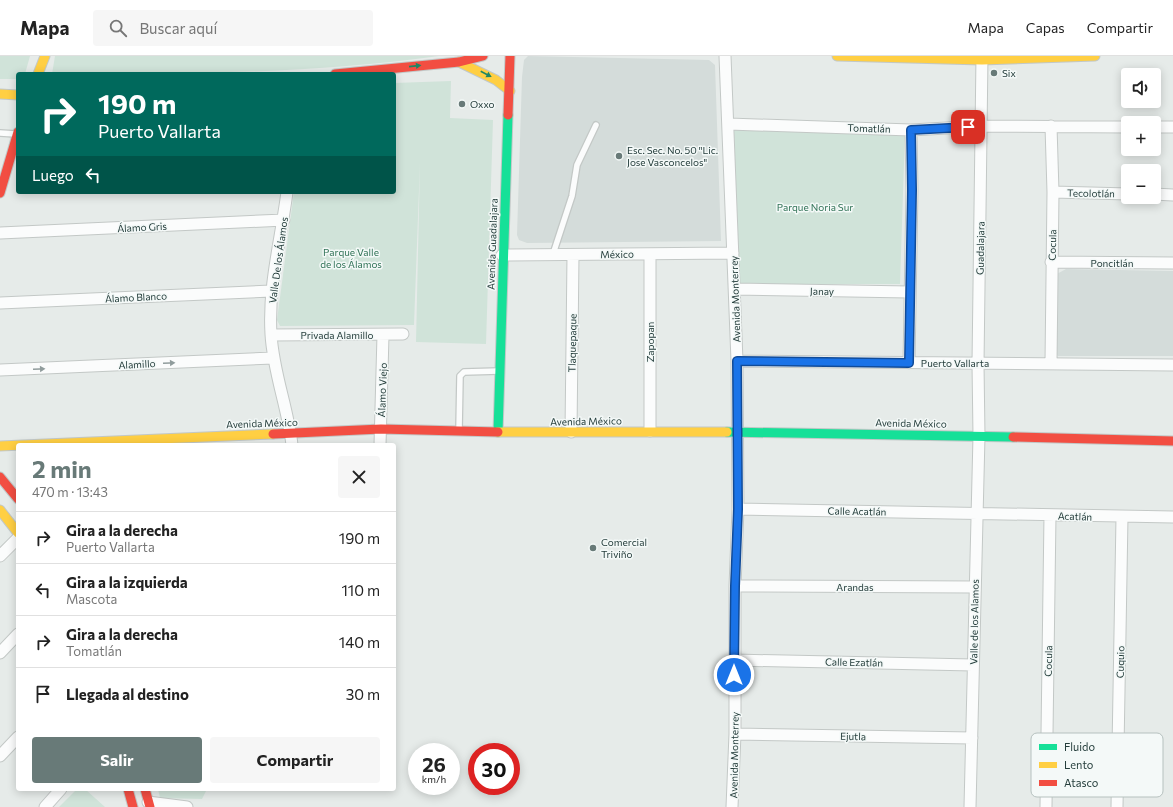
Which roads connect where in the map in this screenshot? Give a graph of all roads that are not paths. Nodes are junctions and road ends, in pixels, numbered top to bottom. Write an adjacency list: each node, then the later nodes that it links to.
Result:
1 (45, 56): 9 (street)
2 (483, 56): 8 (street)
3 (510, 56): 11 (street, Avenida Guadalajara)
4 (725, 56): 14 (street, Avenida Monterrey)
5 (836, 56): 7 (street)
6 (1095, 56): 7 (street)
7 (982, 58): 16 (street, Guadalajara)
8 (459, 62): 10 (street, one-way to 8); 11 (street, one-way to 11)
9 (39, 72)
10 (355, 72)
11 (510, 91): 37 (street, Avenida Guadalajara)
12 (0, 94): 13 (street)
13 (16, 95)
14 (729, 124): 21 (street, Tomatlán); 34 (street, Avenida Monterrey)
15 (596, 125): 35 (lane)
16 (982, 126): 17 (street, Tomatlán); 21 (street, Tomatlán); 52 (street, Guadalajara)
17 (1051, 126): 18 (street, Tomatlán); 26 (street, Cocula)
18 (1121, 127)
19 (1161, 127): 20 (street)
20 (1173, 127)
21 (911, 130): 43 (street)
22 (16, 133): 23 (lane)
23 (0, 134)
24 (16, 146): 25 (street)
25 (13, 166): 27 (street)
26 (1053, 192): 29 (street, Tecolotlán); 39 (street, Cocula)
27 (0, 193)
28 (287, 194): 32 (street, Valle De los Álamos)
29 (1121, 194)
30 (1161, 194): 31 (street)
31 (1173, 195)
32 (284, 220): 33 (street, Álamo Gris); 42 (street, Valle De los Álamos)
33 (0, 233)
34 (733, 253): 36 (street, México); 41 (street, Avenida Monterrey)
35 (553, 254): 37 (street, México); 38 (street, México)
36 (650, 254): 38 (street, México); 59 (street, Zapopan)
37 (502, 255): 55 (street, Avenida Guadalajara)
38 (573, 255): 62 (street, Tlaquepaque)
39 (1051, 262): 40 (street, Poncitlán); 51 (street, Cocula)
40 (1173, 263)
41 (735, 289): 43 (street, Janay); 49 (street, Avenida Monterrey)
42 (271, 291): 44 (street, Álamo Blanco); 47 (street, Valle De los Álamos)
43 (910, 292): 50 (street)
44 (0, 303)
45 (383, 334): 46 (street, Privada Alamillo); 47 (street, Privada Alamillo); 57 (street, Álamo Viejo)
46 (403, 334)
47 (271, 335): 48 (street, Valle De los Álamos)
48 (273, 358): 54 (street, Alamillo, one-way to 48); 63 (street, Valle De los Álamos)
49 (737, 361): 50 (street, Puerto Vallarta); 64 (street, Avenida Monterrey)
50 (909, 363): 52 (street, Puerto Vallarta)
51 (1051, 363): 52 (street, Puerto Vallarta); 53 (street, Puerto Vallarta)
52 (978, 364): 65 (street, Guadalajara)
53 (1173, 365)
54 (0, 370)
55 (499, 371): 56 (street, Avenida Guadalajara); 58 (lane)
56 (499, 395): 60 (street, Avenida Guadalajara); 61 (street)
57 (381, 429): 58 (street, Avenida México); 63 (street, Avenida México); 69 (street, Álamo Viejo)
58 (459, 431): 60 (street, Avenida México)
59 (650, 431): 62 (street, Avenida México); 64 (street, Avenida México)
60 (498, 432): 61 (street, Avenida México)
61 (530, 432): 62 (street, Avenida México)
62 (571, 432)
63 (291, 433): 67 (street, Avenida México); 68 (street, Valle De los Álamos)
64 (737, 433): 65 (street, Avenida México); 74 (street, Avenida Monterrey)
65 (979, 436): 66 (street, Avenida México); 76 (street, Valle de los Alamos)
66 (1173, 441)
67 (67, 443)
68 (292, 443)
69 (380, 443)
70 (16, 445): 71 (street, Avenida México)
71 (0, 446)
72 (0, 477): 73 (street)
73 (16, 497)
74 (738, 509): 76 (street, Calle Acatlán); 83 (street, Avenida Monterrey)
75 (0, 510): 80 (street)
76 (977, 513): 77 (street, Acatlán); 84 (street, Valle de los Alamos)
77 (1050, 515): 78 (street, Acatlán); 89 (street, Cocula)
78 (1122, 517): 79 (street, Acatlán); 90 (street, Cuquio)
79 (1173, 517)
80 (16, 530)
81 (16, 540): 82 (street)
82 (0, 556)
83 (735, 586): 84 (street, Arandas); 87 (street, Avenida Monterrey)
84 (975, 587): 88 (street, Valle de los Alamos)
85 (16, 636): 86 (street)
86 (0, 653)
87 (734, 660): 88 (street, Calle Ezatlán); 91 (street, Avenida Monterrey)
88 (973, 665): 92 (street, Valle de los Alamos)
89 (1047, 733)
90 (1118, 733)
91 (735, 734): 92 (street, Ejutla); 104 (street, Avenida Monterrey)
92 (972, 738): 105 (street, Valle de los Alamos)
93 (16, 739): 94 (street)
94 (0, 756)
95 (59, 791): 101 (street)
96 (129, 791): 102 (street)
97 (146, 791): 100 (street)
98 (1046, 797): 106 (street, Cocula)
99 (1117, 797): 107 (street, Cuquio)
100 (149, 805): 103 (street)
101 (45, 807)
102 (133, 807)
103 (187, 807)
104 (732, 807)
105 (970, 807)
106 (1046, 807)
107 (1117, 807)

